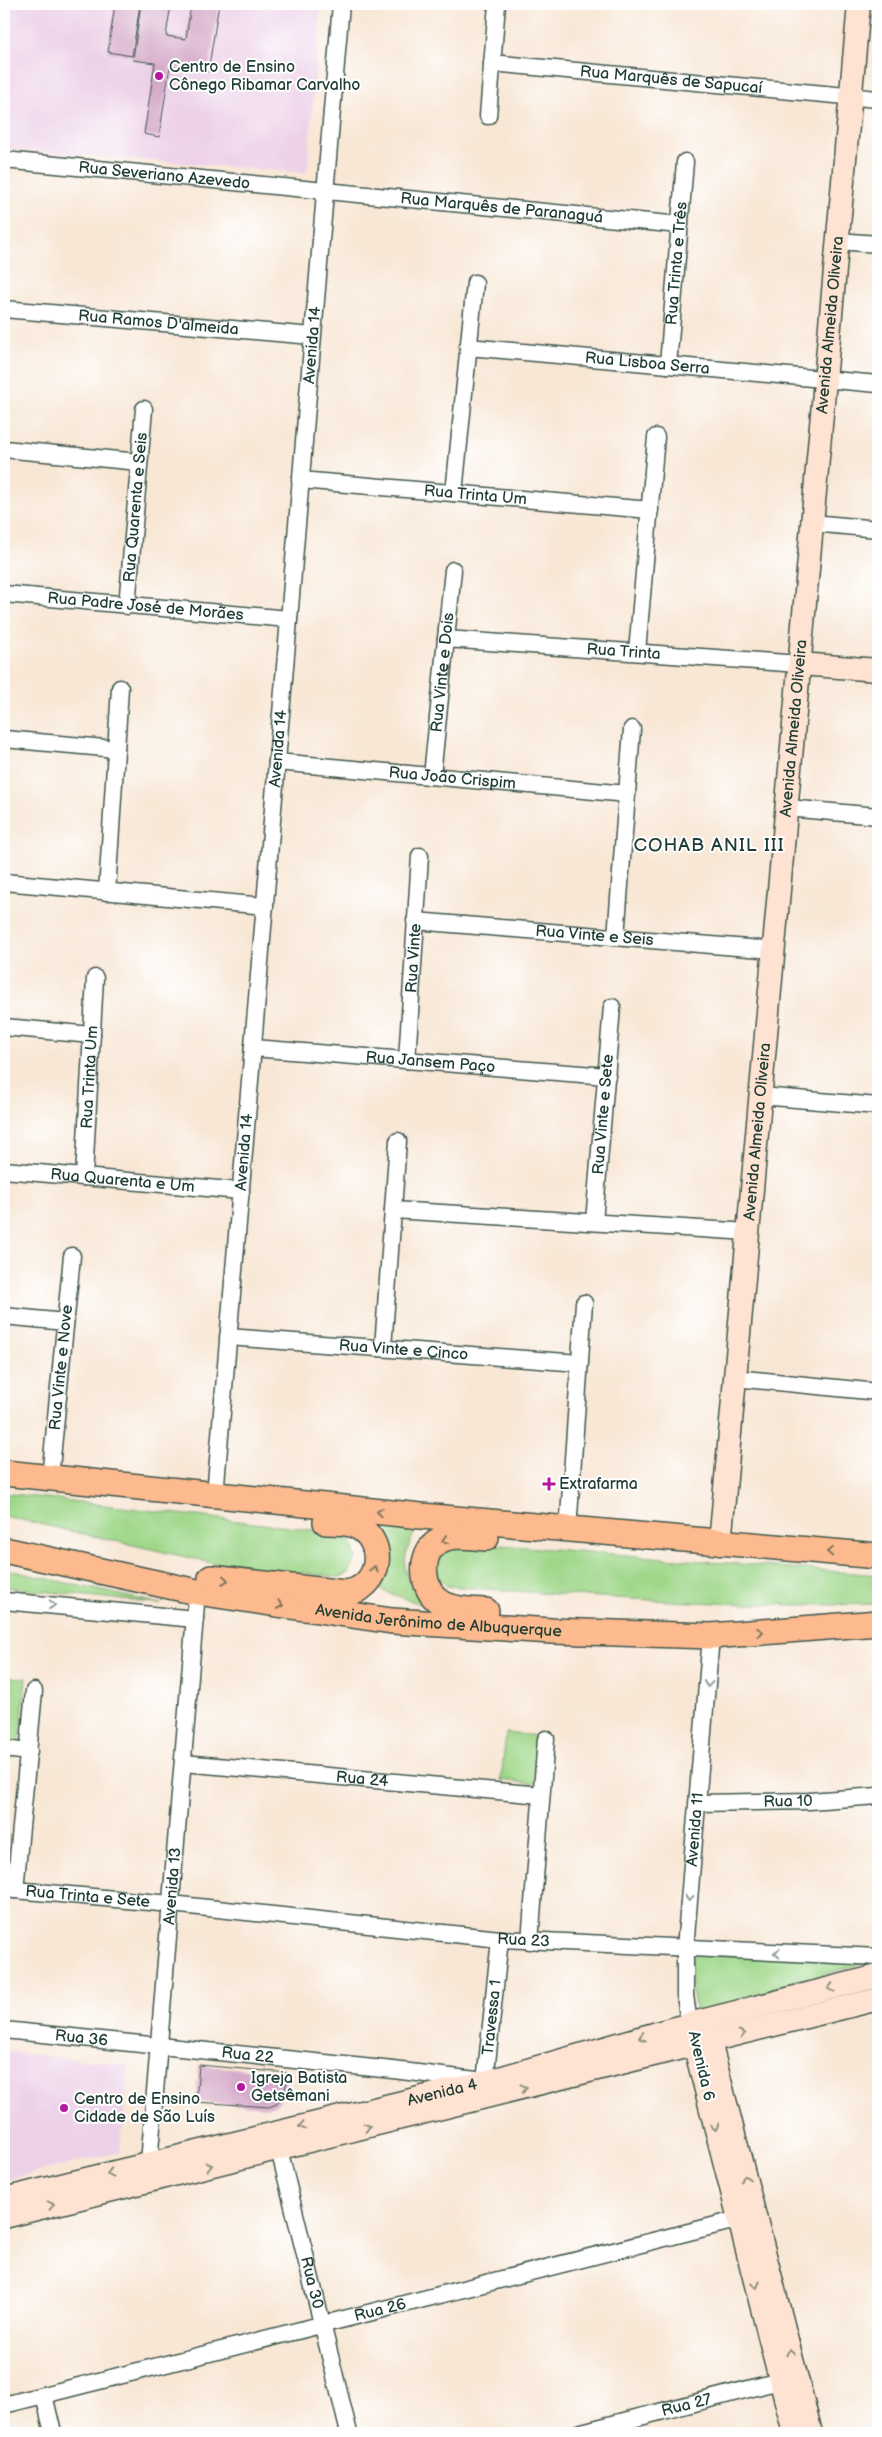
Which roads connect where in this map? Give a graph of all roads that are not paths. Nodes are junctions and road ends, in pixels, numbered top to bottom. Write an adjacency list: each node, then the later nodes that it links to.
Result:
1 (341, 4): 10 (street, Avenida 14)
2 (497, 4): 4 (street)
3 (859, 4): 5 (street, Avenida Almeida Oliveira)
4 (492, 63): 5 (street, Rua Marquês de Sapucaí); 7 (street)
5 (850, 96): 6 (street); 12 (street, Avenida Almeida Oliveira)
6 (878, 99)
7 (488, 116)
8 (4, 160): 10 (street, Rua Severiano Azevedo)
9 (684, 162): 11 (street, Rua Trinta e Três)
10 (325, 191): 11 (street, Rua Marquês de Paranaguá); 16 (street, Avenida 14)
11 (680, 225): 18 (street, Rua Trinta e Três)
12 (837, 241): 13 (street); 19 (street, Avenida Almeida Oliveira)
13 (878, 244)
14 (475, 283): 17 (street)
15 (4, 309): 16 (street, Rua Ramos D'almeida)
16 (312, 336): 25 (street, Avenida 14)
17 (468, 347): 18 (street, Rua Lisboa Serra); 26 (street)
18 (668, 365): 19 (street, Rua Lisboa Serra)
19 (825, 378): 20 (street, Rua Lisboa Serra); 28 (street, Avenida Almeida Oliveira)
20 (878, 384)
21 (144, 409): 24 (street, Rua Quarenta e Seis)
22 (656, 437): 27 (street)
23 (4, 449): 24 (street)
24 (139, 462): 32 (street, Rua Quarenta e Seis)
25 (300, 480): 26 (street, Rua Trinta Um); 33 (street, Avenida 14)
26 (454, 493): 27 (street, Rua Trinta Um)
27 (650, 510): 35 (street)
28 (812, 523): 29 (street); 36 (street, Avenida Almeida Oliveira)
29 (878, 529)
30 (452, 570): 34 (street, Rua Vinte e Dois)
31 (4, 594): 32 (street, Rua Padre José de Morães)
32 (127, 606): 33 (street, Rua Padre José de Morães)
33 (289, 619): 42 (street, Avenida 14)
34 (446, 639): 35 (street, Rua Trinta); 43 (street, Rua Vinte e Dois)
35 (637, 652): 36 (street, Rua Trinta)
36 (800, 664): 37 (street); 45 (street, Avenida Almeida Oliveira)
37 (878, 670)
38 (120, 688): 41 (street)
39 (632, 729): 44 (street)
40 (4, 739): 41 (street)
41 (116, 749): 49 (street)
42 (277, 762): 43 (street, Rua João Crispim); 50 (street, Avenida 14)
43 (432, 776): 44 (street, Rua João Crispim)
44 (627, 794): 52 (street)
45 (787, 808): 46 (street); 53 (street, Avenida Almeida Oliveira)
46 (878, 816)
47 (420, 856): 51 (street, Rua Vinte)
48 (4, 882): 49 (street)
49 (107, 892): 50 (street)
50 (264, 906): 58 (street, Avenida 14)
51 (415, 921): 52 (street, Rua Vinte e Seis); 59 (street, Rua Vinte)
52 (616, 938): 53 (street, Rua Vinte e Seis)
53 (774, 950): 61 (street, Avenida Almeida Oliveira)
54 (95, 978): 57 (street, Rua Trinta Um)
55 (612, 1006): 60 (street, Rua Vinte e Sete)
56 (4, 1027): 57 (street)
57 (92, 1035): 65 (street, Rua Trinta Um)
58 (252, 1048): 59 (street, Rua Jansem Paço); 66 (street, Avenida 14)
59 (407, 1060): 60 (street, Rua Jansem Paço)
60 (606, 1076): 68 (street, Rua Vinte e Sete)
61 (761, 1096): 62 (street); 69 (street, Avenida Almeida Oliveira)
62 (878, 1106)
63 (398, 1141): 67 (street)
64 (4, 1170): 65 (street, Rua Quarenta e Um)
65 (84, 1177): 66 (street, Rua Quarenta e Um)
66 (240, 1191): 74 (street, Avenida 14)
67 (393, 1210): 68 (street); 75 (street)
68 (594, 1222): 69 (street)
69 (748, 1232): 77 (street, Avenida Almeida Oliveira)
70 (72, 1256): 73 (street, Rua Vinte e Nove)
71 (584, 1303): 76 (street)
72 (4, 1316): 73 (street)
73 (65, 1322): 80 (street, Rua Vinte e Nove)
74 (228, 1337): 75 (street, Rua Vinte e Cinco); 81 (street, Avenida 14)
75 (382, 1348): 76 (street, Rua Vinte e Cinco)
76 (580, 1363): 82 (street)
77 (735, 1378): 78 (street); 83 (street, Avenida Almeida Oliveira)
78 (878, 1392)
79 (4, 1473): 80 (main road)
80 (50, 1478): 81 (main road); 84 (main road, one-way to 80)
81 (215, 1495): 82 (main road, one-way to 81)
82 (568, 1530): 83 (main road)
83 (720, 1544): 85 (main road, one-way to 83); 90 (main road, one-way to 90)
84 (4, 1550): 86 (main road, Avenida Jerônimo de Albuquerque)
85 (878, 1556)
86 (197, 1592): 88 (street, Avenida 13); 90 (main road, Avenida Jerônimo de Albuquerque, one-way to 90)
87 (4, 1601): 88 (street, one-way to 88)
88 (195, 1618): 95 (street, Avenida 13)
89 (878, 1623): 90 (main road, Avenida Jerônimo de Albuquerque, one-way to 89)
90 (711, 1636): 98 (street, Avenida 11, one-way to 98)
91 (34, 1691): 94 (street)
92 (546, 1739): 96 (street)
93 (4, 1749): 94 (street)
94 (29, 1752): 99 (street)
95 (183, 1763): 96 (street, Rua 24); 100 (street, Avenida 13)
96 (541, 1795): 102 (street)
97 (878, 1796): 98 (street, Rua 10)
98 (698, 1803): 103 (street, Avenida 11, one-way to 103)
99 (9, 1889): 100 (street, Rua Trinta e Sete)
100 (171, 1904): 101 (street, Rua 23); 110 (street, Avenida 13)
101 (500, 1939): 102 (street, Rua 23); 111 (street, Travessa 1)
102 (530, 1941): 103 (street, Rua 23)
103 (685, 1949): 104 (street, Rua 23, one-way to 103); 107 (street, Avenida 11)
104 (878, 1957)
105 (878, 1976): 107 (street, Avenida 4, one-way to 107)
106 (878, 1999): 109 (street, Avenida 4, one-way to 106)
107 (689, 2024): 109 (street, Avenida 6); 111 (street, Avenida 4, one-way to 111)
108 (4, 2030): 110 (street, Rua 36)
109 (702, 2044): 111 (street, Avenida 4, one-way to 109); 116 (street, Avenida 6)
110 (159, 2045): 111 (street, Rua 22); 113 (street, Avenida 13)
111 (487, 2089): 112 (street, Avenida 4)
112 (276, 2141): 113 (street, Avenida 4); 117 (street, Rua 30)
113 (151, 2172): 114 (street, Avenida 4, one-way to 114); 115 (street, Avenida 4, one-way to 113)
114 (4, 2199)
115 (4, 2217)
116 (747, 2218): 117 (street, Rua 26); 118 (street, Avenida 6)
117 (322, 2325): 119 (street, Rua 26); 123 (street, Rua 30)
118 (788, 2378): 121 (street, Rua 27); 125 (street, Avenida 6); 126 (street, Avenida 6)
119 (44, 2395): 120 (street, Rua 26); 122 (street)
120 (4, 2405)
121 (612, 2429): 124 (street, Rua 27)
122 (53, 2433)
123 (349, 2433)
124 (578, 2433)
125 (794, 2433)
126 (811, 2433)

